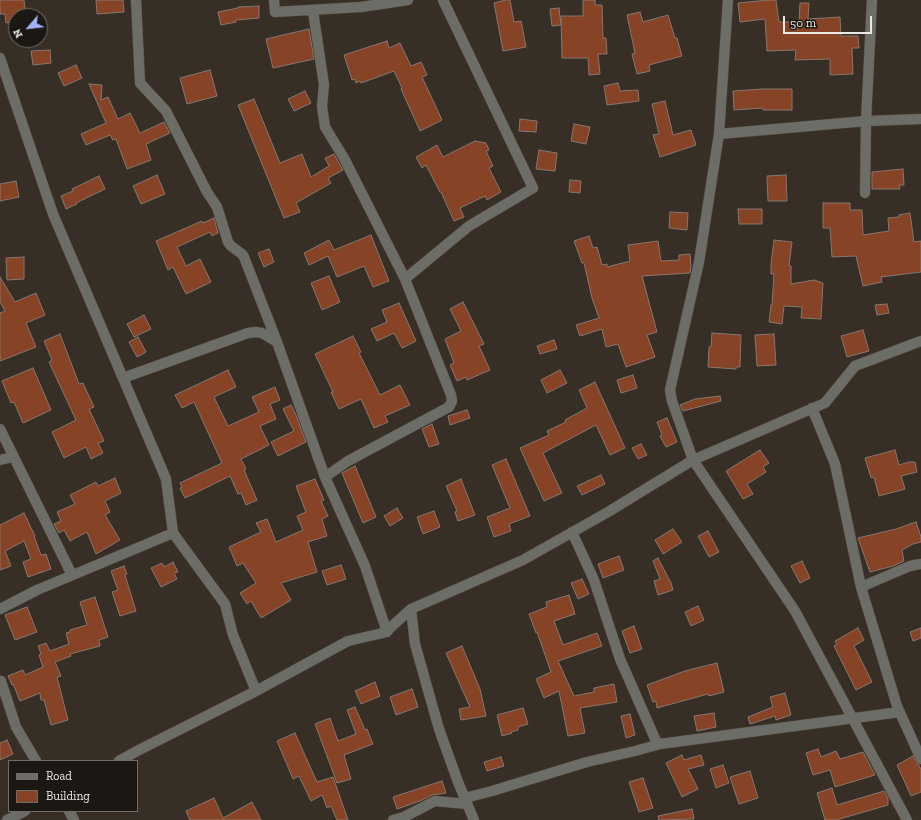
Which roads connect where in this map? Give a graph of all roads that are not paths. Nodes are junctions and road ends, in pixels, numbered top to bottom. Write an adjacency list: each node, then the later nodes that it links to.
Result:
1 (136, 0): 15 (street)
2 (274, 0): 7 (street)
3 (408, 0): 7 (street)
4 (442, 0): 13 (street)
5 (728, 0): 11 (street)
6 (872, 0): 10 (street)
7 (312, 11): 13 (street)
8 (0, 58): 16 (street)
9 (921, 119): 10 (street)
10 (866, 121): 11 (street); 12 (street)
11 (719, 134): 21 (street)
12 (865, 193)
13 (405, 279): 22 (street)
14 (921, 341): 17 (street)
15 (277, 342): 16 (street); 22 (street)
16 (123, 378): 24 (street)
17 (812, 408): 21 (street); 27 (street)
18 (0, 429): 19 (street)
19 (13, 456): 20 (street); 26 (street)
20 (0, 460)
21 (693, 460): 23 (street); 34 (street)
22 (325, 477): 30 (street)
23 (572, 532): 29 (street); 35 (street)
24 (173, 533): 26 (street); 32 (street)
25 (921, 564): 27 (street)
26 (72, 575): 28 (street)
27 (861, 587): 33 (street)
28 (0, 609)
29 (411, 609): 30 (street); 39 (street)
30 (387, 632): 32 (street)
31 (1, 681): 37 (street)
32 (256, 691): 38 (street)
33 (900, 712): 34 (street); 36 (street)
34 (853, 719): 35 (street); 44 (street)
35 (660, 744): 39 (street)
36 (921, 759)
37 (35, 760)
38 (121, 760)
39 (466, 801): 42 (street); 43 (street)
40 (23, 812): 41 (street)
41 (7, 820)
42 (393, 820)
43 (474, 820)
44 (907, 820)

